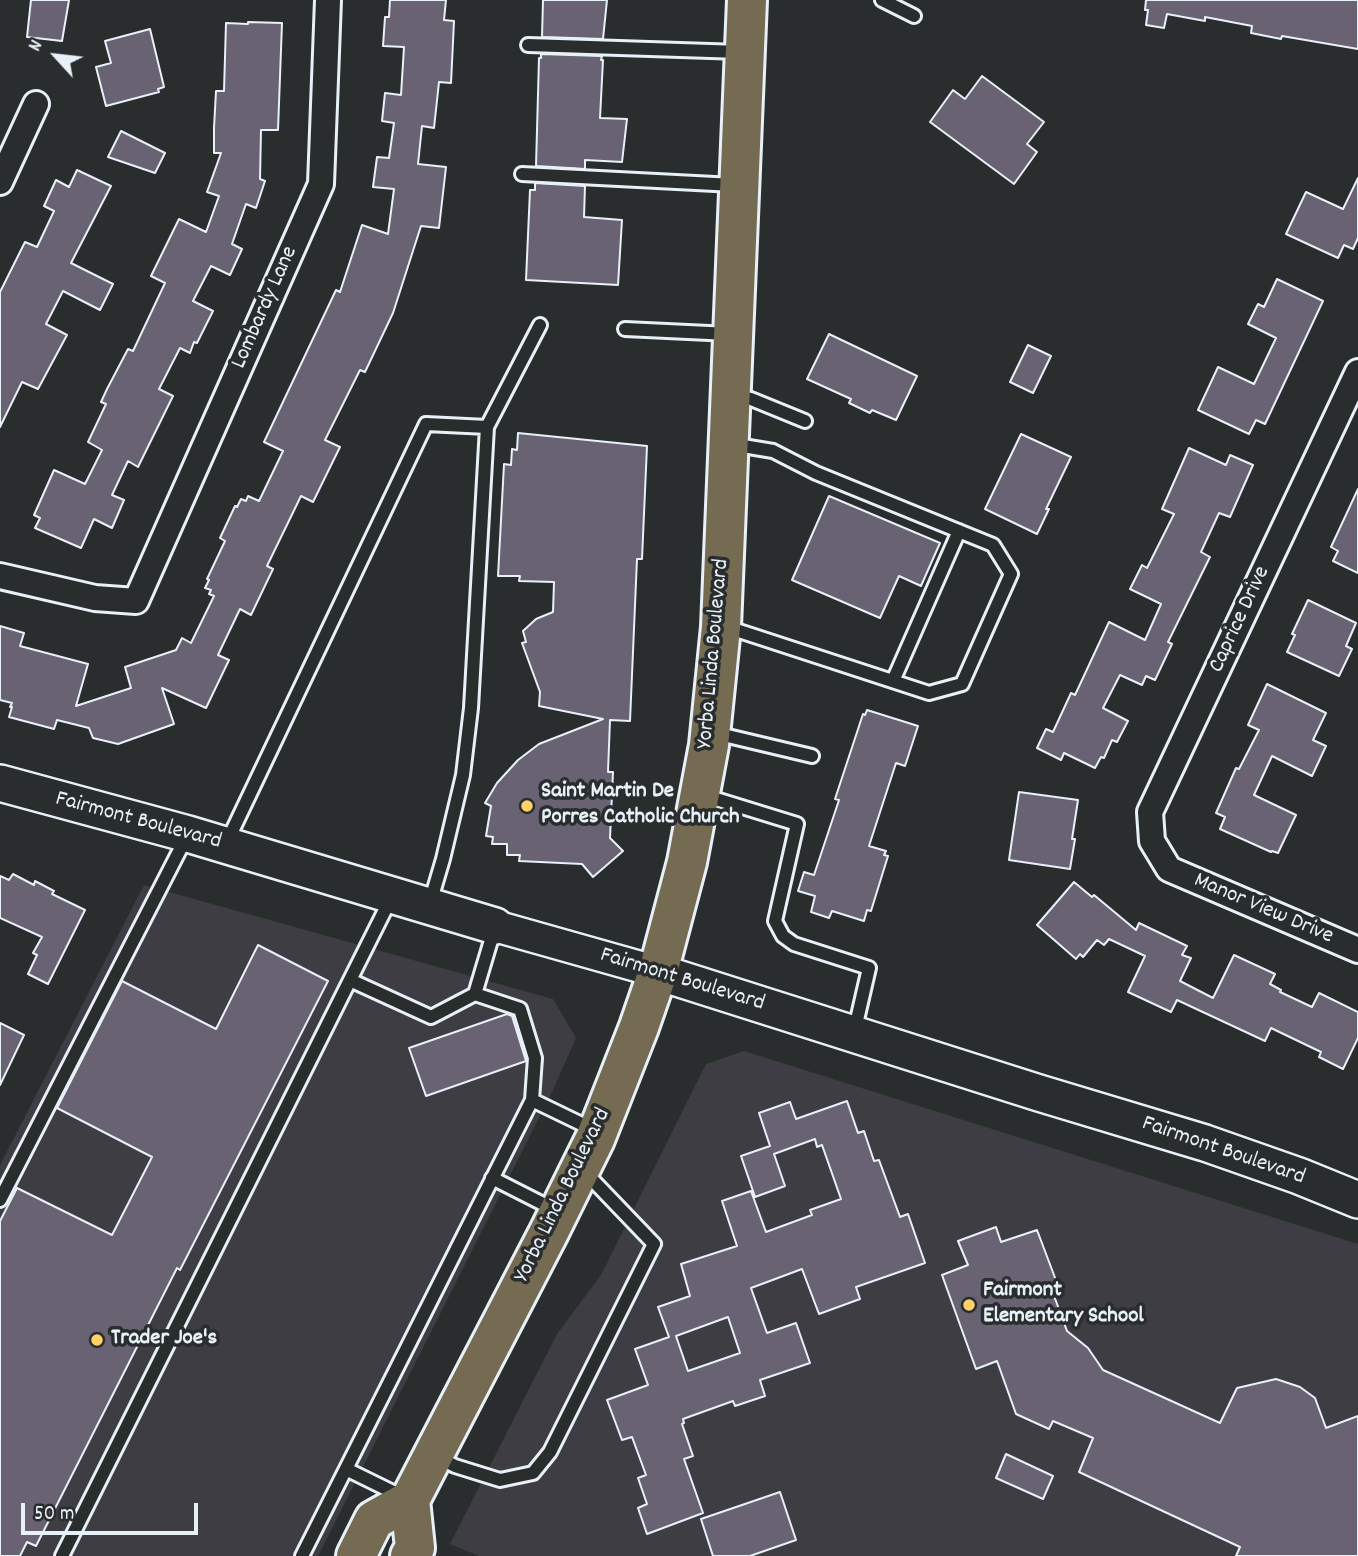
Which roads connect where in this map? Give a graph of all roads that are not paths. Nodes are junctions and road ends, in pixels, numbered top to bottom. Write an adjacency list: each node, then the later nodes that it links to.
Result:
1 (328, 0): 20 (street, Lombardy Lane)
2 (747, 0): 6 (main road, Yorba Linda Boulevard)
3 (882, 0): 4 (lane)
4 (914, 16)
5 (527, 45): 6 (lane)
6 (745, 52): 10 (main road, Yorba Linda Boulevard)
7 (36, 104): 9 (street)
8 (522, 174): 10 (lane)
9 (0, 183)
10 (739, 185): 13 (main road, Yorba Linda Boulevard)
11 (540, 325): 17 (lane)
12 (625, 329): 13 (lane)
13 (733, 334): 15 (main road, Yorba Linda Boulevard)
14 (1358, 372): 29 (street, Caprice Drive)
15 (731, 394): 16 (lane); 18 (main road, Yorba Linda Boulevard)
16 (806, 421)
17 (487, 427): 28 (lane); 31 (lane)
18 (727, 443): 19 (lane); 21 (main road, Yorba Linda Boulevard)
19 (959, 531): 22 (lane); 22 (lane)
20 (0, 576)
21 (721, 627): 22 (lane); 23 (main road, Yorba Linda Boulevard)
22 (894, 681)
23 (711, 732): 24 (lane); 26 (main road, Yorba Linda Boulevard)
24 (812, 756)
25 (0, 783): 27 (main road, Fairmont Boulevard)
26 (699, 794): 34 (main road, Yorba Linda Boulevard); 37 (lane)
27 (188, 834): 28 (main road, Fairmont Boulevard); 42 (lane)
28 (225, 846): 30 (main road, Fairmont Boulevard)
29 (1169, 869): 33 (street, Manor View Drive)
30 (392, 896): 31 (main road, Fairmont Boulevard); 35 (lane)
31 (429, 907): 32 (main road, Fairmont Boulevard)
32 (495, 926): 34 (street, Fairmont Boulevard); 36 (lane)
33 (1358, 950)
34 (658, 972): 37 (main road, Fairmont Boulevard); 39 (main road, Yorba Linda Boulevard)
35 (350, 980): 36 (lane); 48 (lane)
36 (475, 994): 38 (lane)
37 (853, 1034): 43 (main road, Fairmont Boulevard)
38 (532, 1100): 39 (lane); 41 (lane)
39 (598, 1132): 40 (main road, Yorba Linda Boulevard)
40 (581, 1167): 44 (main road, Yorba Linda Boulevard); 45 (lane)
41 (492, 1178): 44 (lane); 46 (lane)
42 (0, 1200)
43 (1358, 1200)
44 (559, 1212): 45 (main road, Yorba Linda Boulevard)
45 (433, 1454): 47 (main road, Yorba Linda Boulevard)
46 (346, 1469): 47 (lane); 49 (lane)
47 (410, 1500): 50 (main road); 51 (main road)
48 (62, 1556)
49 (302, 1556)
50 (356, 1556)
51 (410, 1556)

